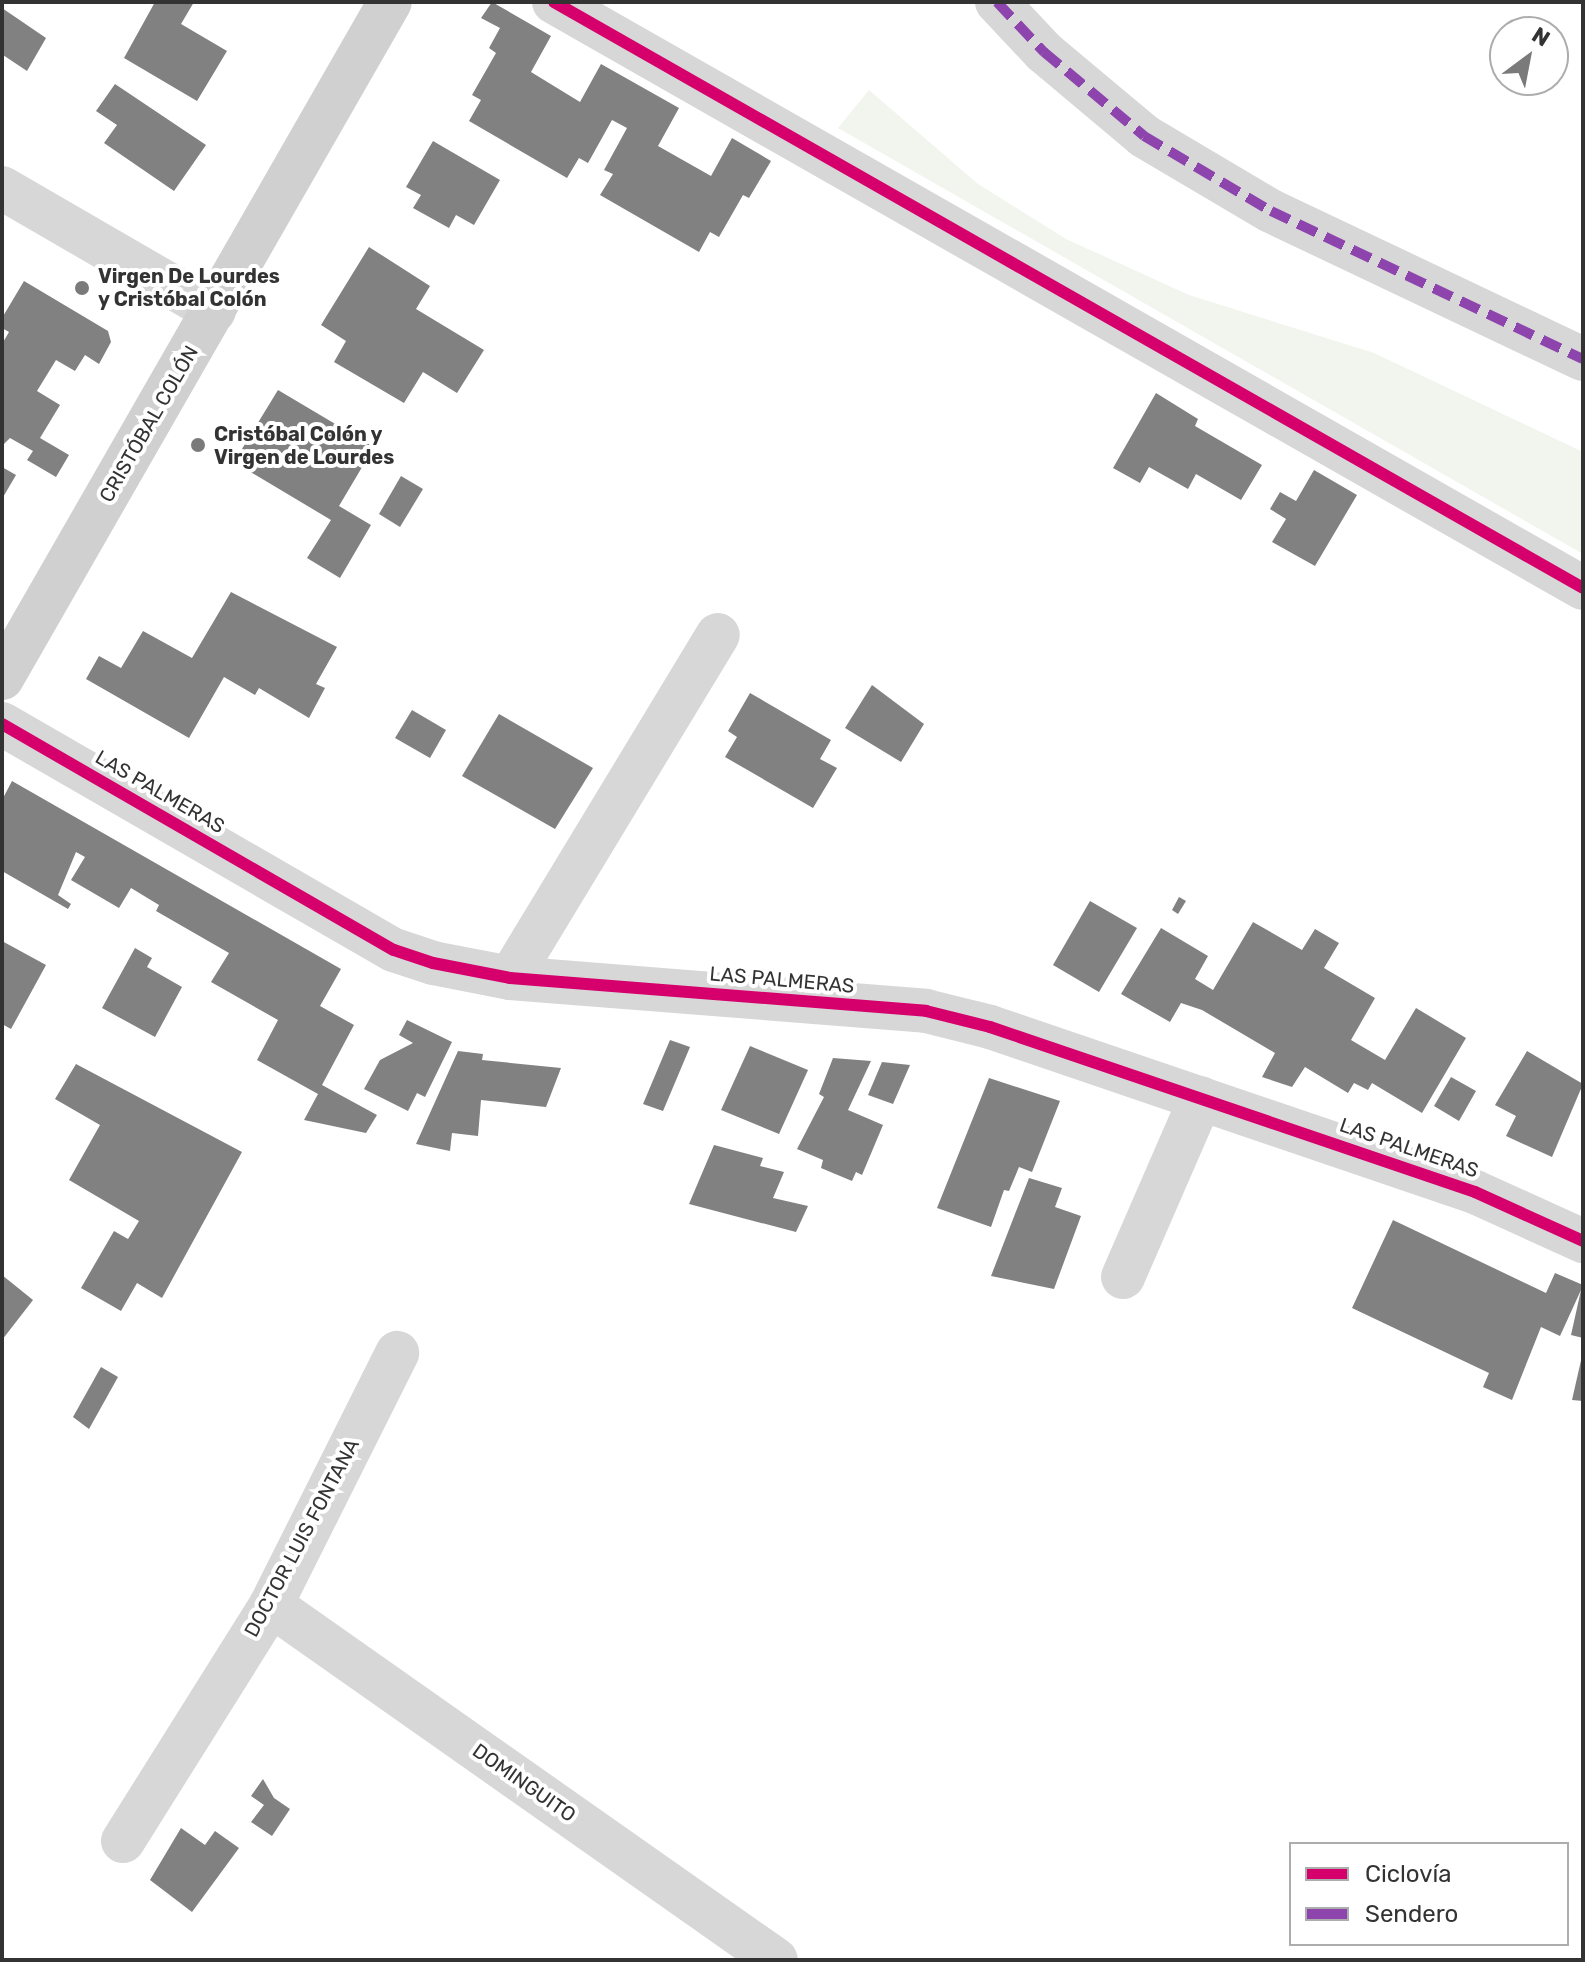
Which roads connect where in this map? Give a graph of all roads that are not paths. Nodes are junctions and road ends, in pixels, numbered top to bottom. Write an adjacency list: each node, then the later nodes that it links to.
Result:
1 (390, 2): 5 (street, CRISTÓBAL COLÓN)
2 (554, 2): 7 (street)
3 (997, 2): 6 (street)
4 (2, 188): 5 (street)
5 (214, 311): 9 (street, CRISTÓBAL COLÓN)
6 (1583, 359)
7 (1583, 588)
8 (718, 635): 11 (street)
9 (2, 678)
10 (2, 724): 11 (street, LAS PALMERAS)
11 (510, 978): 12 (street, LAS PALMERAS)
12 (1201, 1098): 13 (street, LAS PALMERAS); 14 (street)
13 (1583, 1241)
14 (1123, 1277)
15 (397, 1353): 16 (street, DOCTOR LUIS FONTANA)
16 (271, 1605): 17 (street, DOCTOR LUIS FONTANA); 18 (street, DOMINGUITO)
17 (123, 1841)
18 (776, 1960)

